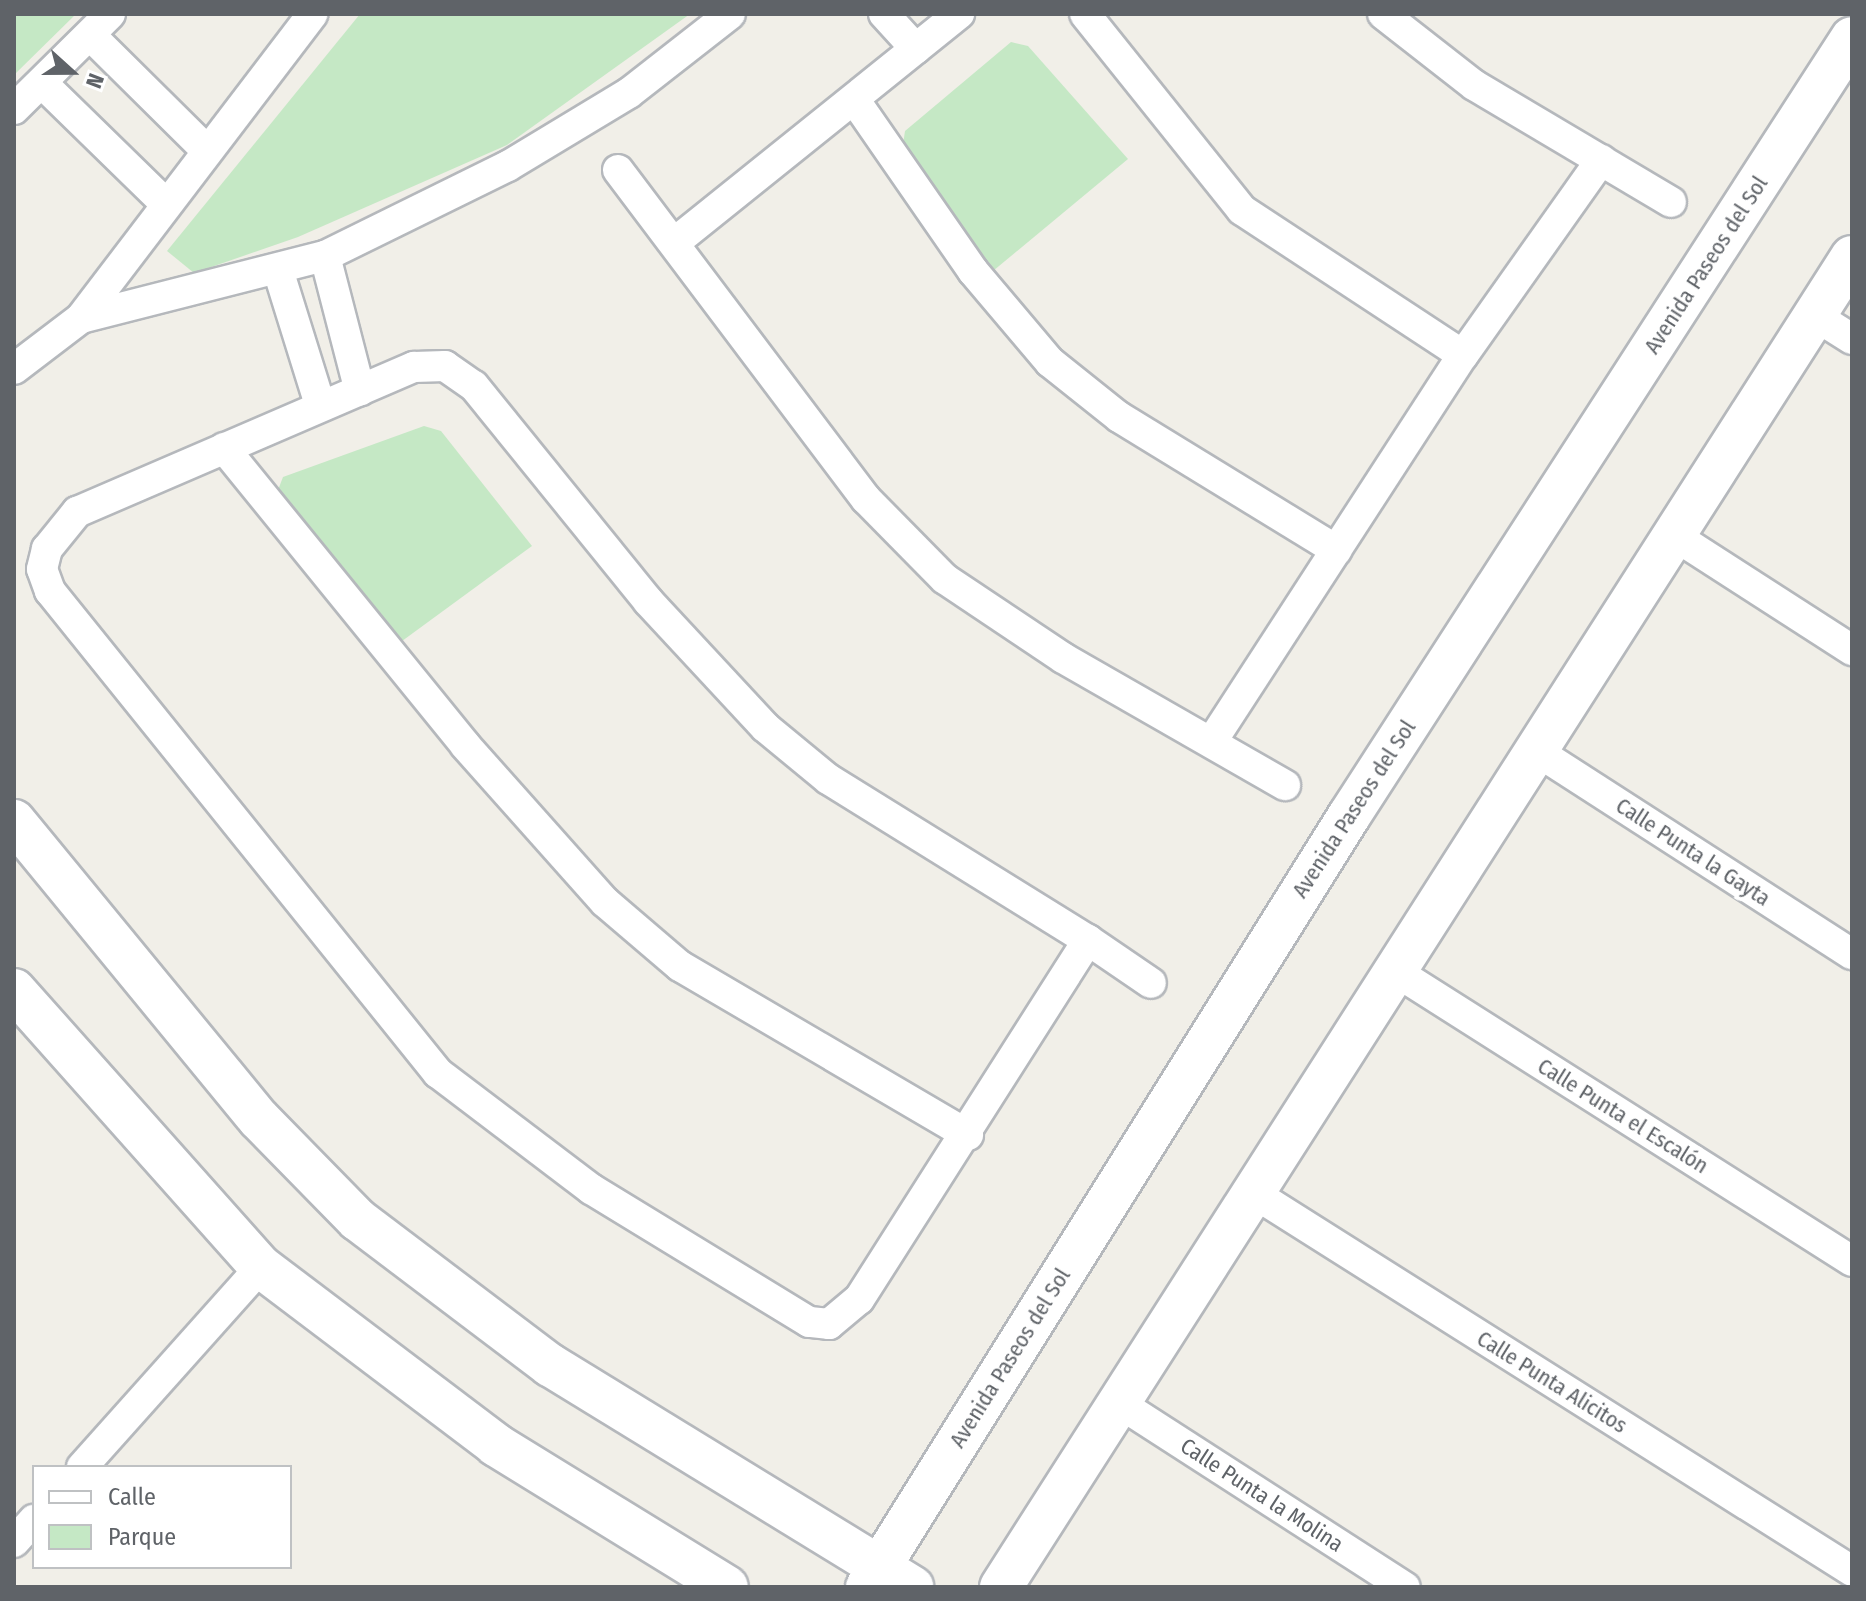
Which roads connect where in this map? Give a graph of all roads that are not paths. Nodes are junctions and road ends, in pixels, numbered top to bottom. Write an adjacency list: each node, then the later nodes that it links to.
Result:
1 (313, 14): 13 (street)
2 (730, 14): 19 (street)
3 (884, 14): 9 (street)
4 (1085, 14): 25 (street)
5 (1383, 14): 14 (street)
6 (956, 15): 9 (street)
7 (100, 24): 10 (street); 13 (street)
8 (1852, 38): 51 (street, Avenida Paseos del Sol)
9 (916, 49): 11 (street)
10 (42, 83): 12 (street); 16 (street)
11 (856, 102): 18 (street); 31 (street)
12 (14, 109)
13 (204, 148): 16 (street)
14 (1601, 160): 17 (street); 25 (street)
15 (618, 170): 18 (street)
16 (164, 202): 23 (street)
17 (1671, 202)
18 (674, 243): 33 (street)
19 (325, 256): 21 (street); 27 (street)
20 (1852, 257): 22 (street)
21 (279, 273): 23 (street); 28 (street)
22 (1814, 315): 24 (street); 30 (street)
23 (81, 318): 26 (street)
24 (1852, 339)
25 (1463, 355): 31 (street)
26 (14, 369)
27 (360, 391): 28 (street); 37 (street)
28 (320, 405): 29 (street)
29 (224, 448): 42 (street); 42 (street)
30 (1675, 536): 32 (street); 34 (street)
31 (1336, 550): 33 (street)
32 (1852, 650)
33 (1212, 741): 35 (street)
34 (1535, 750): 38 (street, Calle Punta la Gayta); 39 (street)
35 (1285, 785)
36 (14, 821): 51 (street)
37 (1088, 940): 40 (street); 42 (street)
38 (1852, 954)
39 (1395, 971): 43 (street); 44 (street, Calle Punta el Escalón)
40 (1151, 983)
41 (14, 990): 45 (street)
42 (968, 1135)
43 (1252, 1192): 46 (street); 50 (street, Calle Punta Alicitos)
44 (1852, 1261)
45 (261, 1267): 47 (street); 52 (street)
46 (1119, 1403): 53 (street); 54 (street, Calle Punta la Molina)
47 (84, 1465)
48 (32, 1522): 49 (street)
49 (14, 1542)
50 (1852, 1571)
51 (887, 1580)
52 (727, 1587)
53 (1001, 1587)
54 (1405, 1587)

